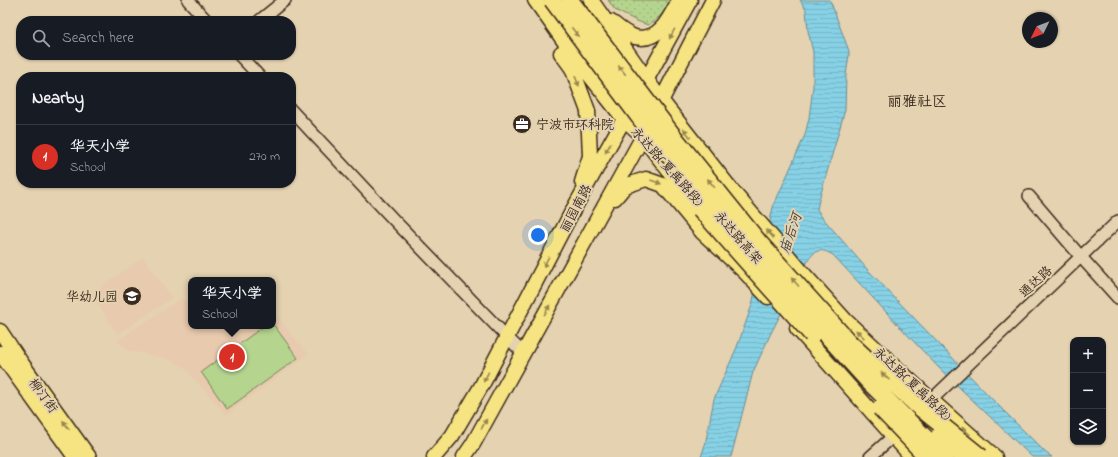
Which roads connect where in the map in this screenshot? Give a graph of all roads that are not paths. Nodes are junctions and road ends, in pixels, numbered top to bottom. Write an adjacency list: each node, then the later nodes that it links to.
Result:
1 (188, 0): 11 (street)
2 (285, 0): 12 (street)
3 (529, 0): 21 (main road, one-way to 21)
4 (535, 0): 18 (main road, 永达路(夏禹路段))
5 (552, 0): 42 (highway, 永达路高架, one-way to 42, bridge)
6 (679, 0): 9 (main road)
7 (690, 0): 15 (main road, 丽园南路, one-way to 15)
8 (713, 0): 16 (main road, 丽园南路)
9 (592, 1): 15 (main road)
10 (572, 2): 32 (highway, 永达路高架, one-way to 10, bridge)
11 (202, 16)
12 (265, 16)
13 (244, 60): 14 (street)
14 (255, 72)
15 (647, 80): 16 (main road); 18 (main road, 丽园南路)
16 (661, 100): 19 (main road, 丽园南路); 31 (main road, 永达路(夏禹路段), one-way to 16)
17 (296, 115): 28 (street)
18 (624, 119): 19 (main road, 永达路(夏禹路段)); 21 (main road, 丽园南路, one-way to 21)
19 (644, 137): 23 (main road, 丽园南路); 26 (main road, 永达路(夏禹路段)); 41 (highway, bridge)
20 (1029, 196): 24 (street)
21 (573, 210): 28 (main road, 丽园南路, one-way to 28)
22 (1118, 221): 24 (street, 通达路)
23 (595, 223): 26 (main road, one-way to 26); 30 (main road, 丽园南路, one-way to 23)
24 (1081, 257): 25 (street); 31 (street, 通达路)
25 (1118, 298)
26 (782, 303): 33 (main road); 34 (main road)
27 (0, 331): 29 (main road, 柳汀街)
28 (507, 337): 30 (street); 37 (main road, 丽园南路, one-way to 37)
29 (3, 350): 35 (main road, 柳汀街); 36 (main road, 柳汀街, one-way to 29)
30 (523, 353): 38 (main road, 丽园南路, one-way to 30)
31 (931, 400): 33 (street, 通达路); 45 (main road, 永达路(夏禹路段), one-way to 31)
32 (914, 403): 43 (highway, bridge); 44 (highway, bridge)
33 (906, 424): 34 (street, 通达路); 42 (main road)
34 (893, 436): 39 (street, 通达路); 40 (main road)
35 (75, 457)
36 (89, 457)
37 (434, 457)
38 (464, 457)
39 (870, 457)
40 (912, 457)
41 (927, 457)
42 (943, 457)
43 (962, 457)
44 (981, 457)
45 (995, 457)

